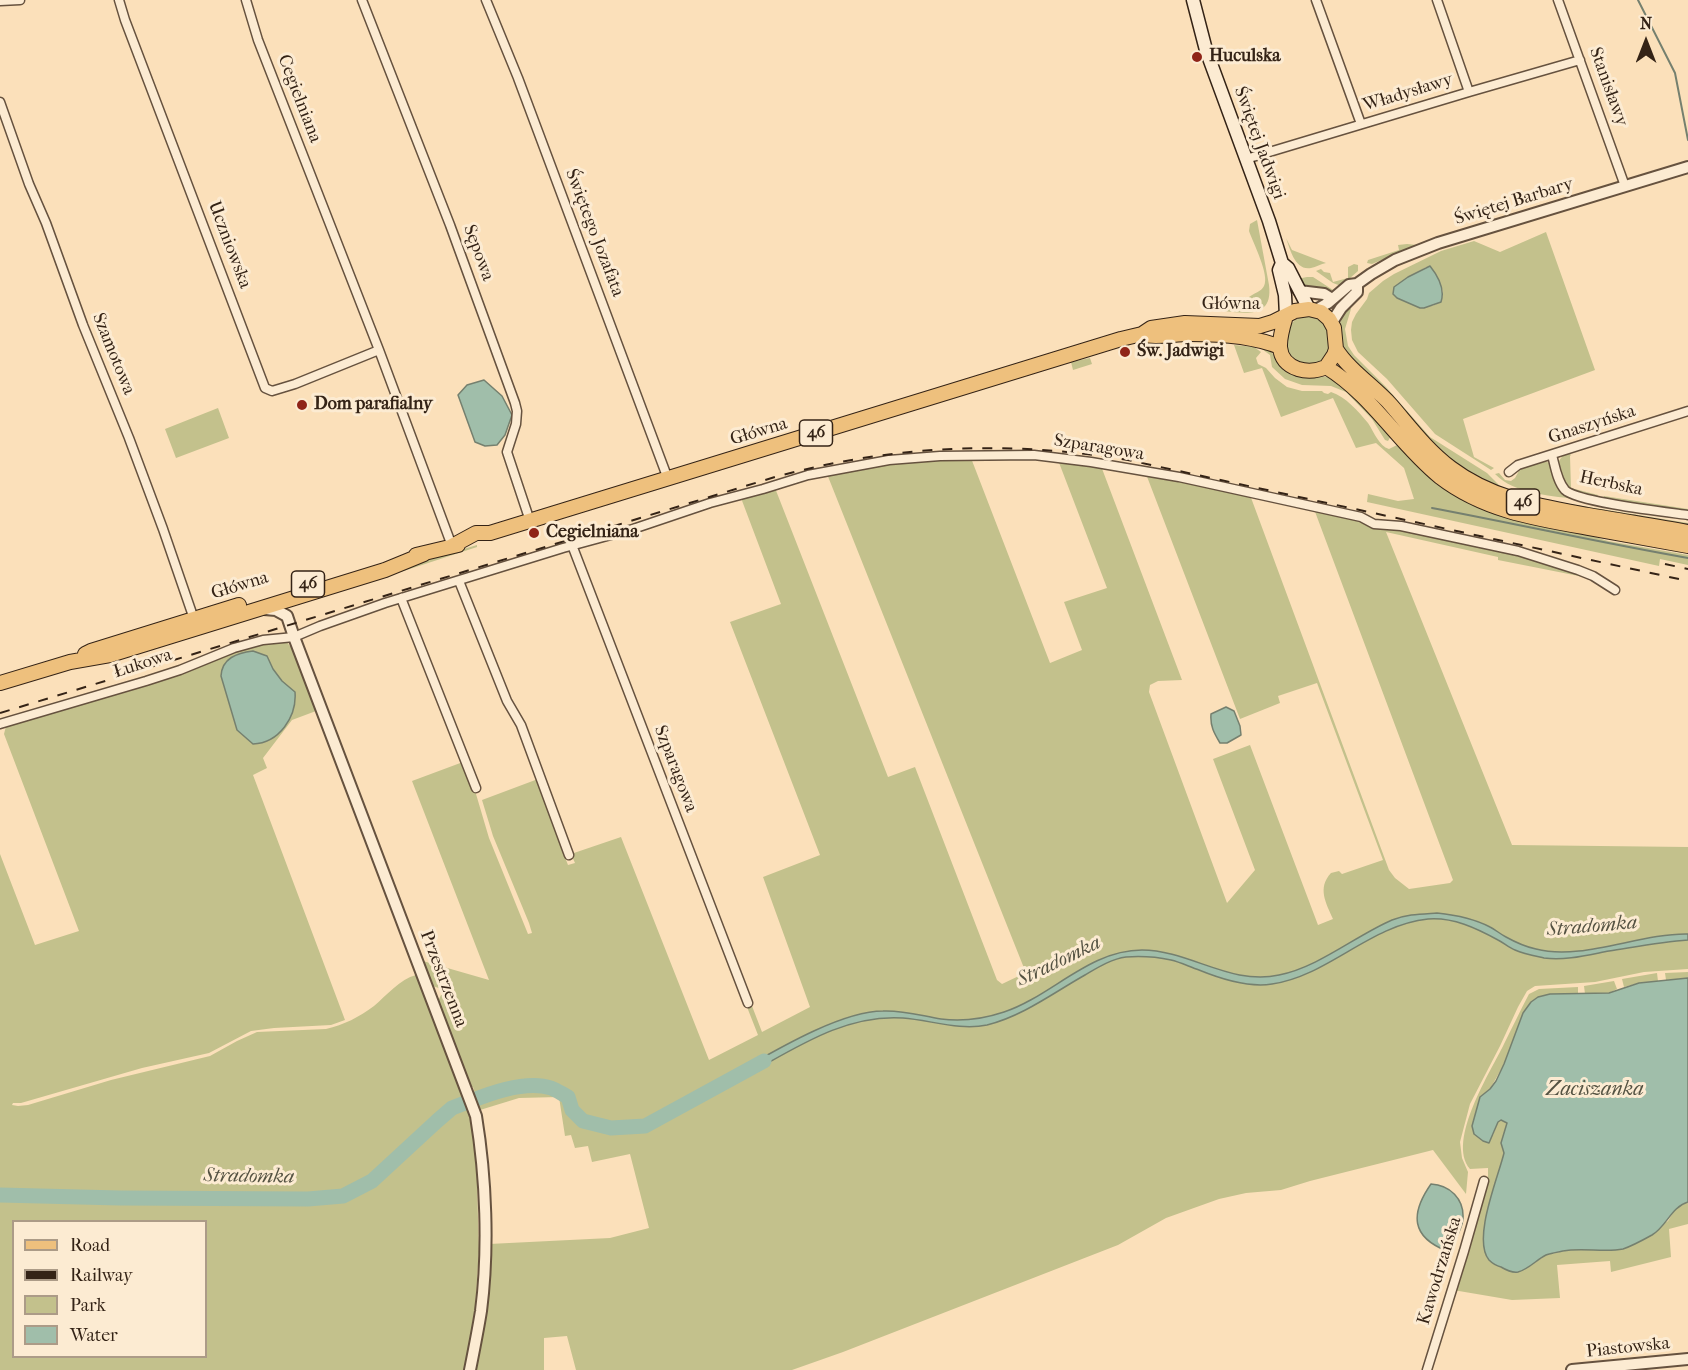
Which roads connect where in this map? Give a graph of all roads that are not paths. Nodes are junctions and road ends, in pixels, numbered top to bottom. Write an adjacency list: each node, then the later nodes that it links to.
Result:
1 (20, 0): 10 (street)
2 (120, 0): 28 (street, Uczniowska)
3 (246, 0): 28 (street, Cegielniana)
4 (362, 0): 35 (street, Sępowa)
5 (486, 0): 33 (street, Świętego Jozafata)
6 (1193, 0): 15 (main road, Świętej Jadwigi)
7 (1316, 0): 14 (street)
8 (1437, 0): 12 (street)
9 (1558, 0): 11 (street, Stanisławy)
10 (0, 1)
11 (1580, 60): 12 (street, Władysławy); 17 (street, Stanisławy)
12 (1469, 92): 14 (street, Władysławy)
13 (0, 102): 47 (street, Szamotowa)
14 (1361, 124): 15 (street, Władysławy)
15 (1246, 159): 18 (main road, Świętej Jadwigi)
16 (1688, 166): 17 (street, Świętej Barbary)
17 (1625, 186): 19 (street, Świętej Barbary)
18 (1282, 263): 20 (main road, Świętej Jadwigi); 23 (main road, Świętej Jadwigi)
19 (1357, 284): 21 (street, Świętej Barbary); 24 (street, Świętej Barbary)
20 (1299, 291): 21 (street); 22 (main road, Świętej Jadwigi)
21 (1332, 299): 22 (street, Świętej Barbary)
22 (1312, 309): 23 (main road, 46); 24 (main road)
23 (1286, 316): 25 (main road, Główna / 46); 26 (main road)
24 (1332, 322): 27 (main road)
25 (1142, 334): 26 (main road, Główna / 46); 33 (main road, Główna / 46)
26 (1280, 347): 29 (main road)
27 (1336, 349): 29 (main road); 36 (main road, 46)
28 (379, 350): 38 (street, Cegielniana)
29 (1326, 367): 39 (main road, 46)
30 (1688, 411): 31 (street, Gnaszyńska)
31 (1552, 455): 32 (street, Gnaszyńska); 34 (street, Herbska)
32 (1509, 472)
33 (668, 479): 35 (main road, Główna / 46)
34 (1688, 516)
35 (530, 521): 38 (main road, Główna / 46)
36 (1688, 532)
37 (572, 545): 41 (street, Szparagowa); 42 (street, Szparagowa); 54 (street, Szparagowa)
38 (452, 546): 40 (main road, Główna / 46)
39 (1688, 546)
40 (424, 554): 43 (main road, Główna / 46); 47 (main road, Główna / 46)
41 (459, 581): 44 (street, Szparagowa); 53 (street)
42 (1615, 590)
43 (306, 594): 45 (main road, Główna / 46); 46 (street)
44 (401, 598): 48 (street, Szparagowa); 52 (street)
45 (259, 609): 46 (street); 49 (main road, Główna / 46)
46 (287, 616): 48 (street, Przestrzenna)
47 (194, 619): 49 (main road, Główna / 46)
48 (294, 637): 51 (street, Łukowa); 58 (street, Przestrzenna)
49 (70, 662): 50 (main road, Główna / 46)
50 (0, 683)
51 (0, 724)
52 (476, 789)
53 (569, 855)
54 (748, 1003)
55 (1484, 1181): 59 (street, Kawodrzańska)
56 (1688, 1359): 57 (street, Piastowska)
57 (1599, 1369): 60 (street, Piastowska)
58 (470, 1370)
59 (1427, 1370)
60 (1572, 1370)

